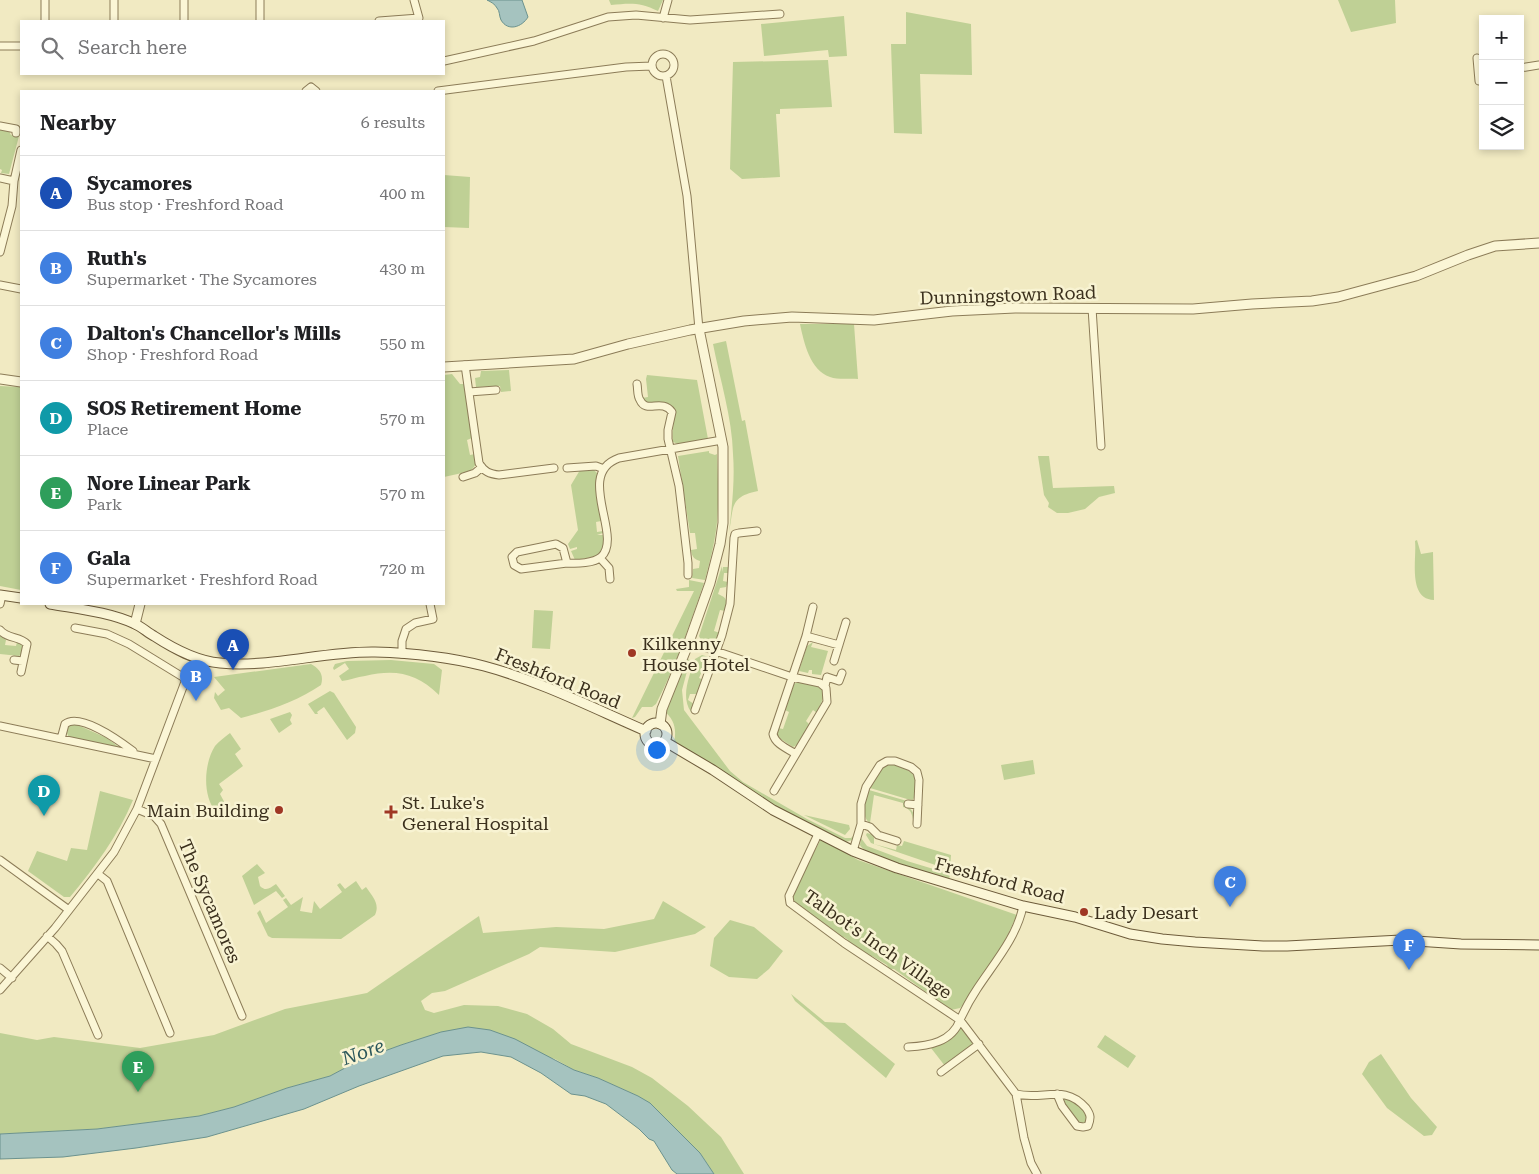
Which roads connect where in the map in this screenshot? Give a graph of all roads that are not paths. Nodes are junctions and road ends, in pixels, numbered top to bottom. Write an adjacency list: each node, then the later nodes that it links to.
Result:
1 (45, 0): 9 (street)
2 (114, 0): 10 (street)
3 (184, 0): 11 (street)
4 (260, 0): 12 (street)
5 (414, 0): 13 (street)
6 (668, 0): 8 (street)
7 (780, 14): 8 (street)
8 (664, 18): 17 (street)
9 (45, 20)
10 (114, 20)
11 (184, 20)
12 (260, 20)
13 (392, 20)
14 (0, 46): 15 (street)
15 (20, 46)
16 (1476, 58): 21 (street)
17 (445, 61)
18 (1539, 65): 20 (street)
19 (652, 66): 22 (street); 22 (street); 23 (street)
20 (1524, 67)
21 (1479, 72)
22 (666, 76): 36 (street)
23 (445, 90)
24 (0, 126): 25 (street)
25 (16, 133)
26 (20, 154): 28 (street)
27 (0, 178): 28 (street)
28 (14, 181): 29 (street)
29 (12, 207): 30 (street); 32 (street)
30 (20, 207)
31 (1539, 243): 35 (main road, Dunningstown Road)
32 (0, 252)
33 (0, 284): 34 (street)
34 (20, 289)
35 (1092, 308): 36 (main road, Dunningstown Road); 45 (street)
36 (699, 329): 37 (main road, Dunningstown Road); 44 (main road)
37 (465, 365): 38 (main road, Dunningstown Road); 43 (street)
38 (445, 367)
39 (0, 379): 40 (main road)
40 (20, 382)
41 (637, 384): 46 (street)
42 (496, 390): 43 (street)
43 (469, 392): 47 (street)
44 (722, 440): 46 (street); 68 (main road)
45 (1101, 446)
46 (671, 448): 49 (street); 55 (street)
47 (482, 468): 48 (street); 51 (street)
48 (554, 468)
49 (604, 469): 50 (street); 53 (street)
50 (571, 470)
51 (463, 477)
52 (757, 531): 70 (street)
53 (600, 558): 54 (street); 56 (street)
54 (567, 563): 54 (street)
55 (688, 575)
56 (610, 580)
57 (1, 598): 58 (main road)
58 (20, 598)
59 (55, 605): 64 (main road, Freshford Road)
60 (140, 605): 64 (main road)
61 (430, 605): 71 (street)
62 (813, 607): 67 (street)
63 (846, 622): 69 (street)
64 (135, 624): 72 (main road, Freshford Road)
65 (75, 628): 79 (street)
66 (0, 630): 74 (street)
67 (806, 636): 69 (street); 78 (street)
68 (689, 642): 70 (street); 82 (main road)
69 (839, 646): 75 (street)
70 (716, 652): 78 (street); 81 (street)
71 (402, 654): 72 (main road, Freshford Road); 84 (main road, Freshford Road)
72 (198, 659): 79 (street)
73 (14, 660): 74 (street)
74 (23, 661): 76 (street)
75 (834, 662)
76 (21, 672)
77 (842, 673): 80 (street)
78 (792, 677): 80 (street); 88 (street)
79 (186, 678): 89 (street)
80 (825, 686): 88 (street)
81 (695, 710)
82 (660, 724): 84 (main road); 86 (main road)
83 (0, 726): 85 (street)
84 (646, 731): 86 (main road, Freshford Road)
85 (61, 739): 87 (street); 87 (street)
86 (664, 741): 96 (main road, Freshford Road)
87 (136, 753): 89 (street)
88 (796, 754): 90 (street)
89 (156, 759): 93 (street)
90 (774, 791)
91 (908, 804): 92 (street)
92 (918, 805): 94 (street); 95 (street)
93 (137, 809): 100 (street); 108 (street, The Sycamores)
94 (861, 824): 97 (street); 98 (street)
95 (917, 824)
96 (818, 834): 98 (main road, Freshford Road); 109 (street, Talbot's Inch Village)
97 (897, 841)
98 (853, 851): 101 (main road, Freshford Road)
99 (0, 860): 102 (street)
100 (98, 874): 102 (street); 110 (street)
101 (1023, 906): 104 (main road, Freshford Road); 109 (street, Talbot's Inch Village)
102 (69, 910): 103 (street)
103 (47, 936): 106 (street); 111 (street)
104 (1539, 945)
105 (0, 968): 106 (street)
106 (12, 978): 107 (street)
107 (0, 990)
108 (242, 1016)
109 (960, 1020): 112 (street, Talbot's Inch Village); 113 (street, Talbot's Inch Village)
110 (170, 1033)
111 (98, 1035)
112 (979, 1044): 114 (street); 115 (street, Talbot's Inch Village)
113 (908, 1047)
114 (941, 1072)
115 (1016, 1094): 116 (street); 117 (street, Talbot's Inch Village)
116 (1057, 1094): 116 (street)
117 (1037, 1174)

